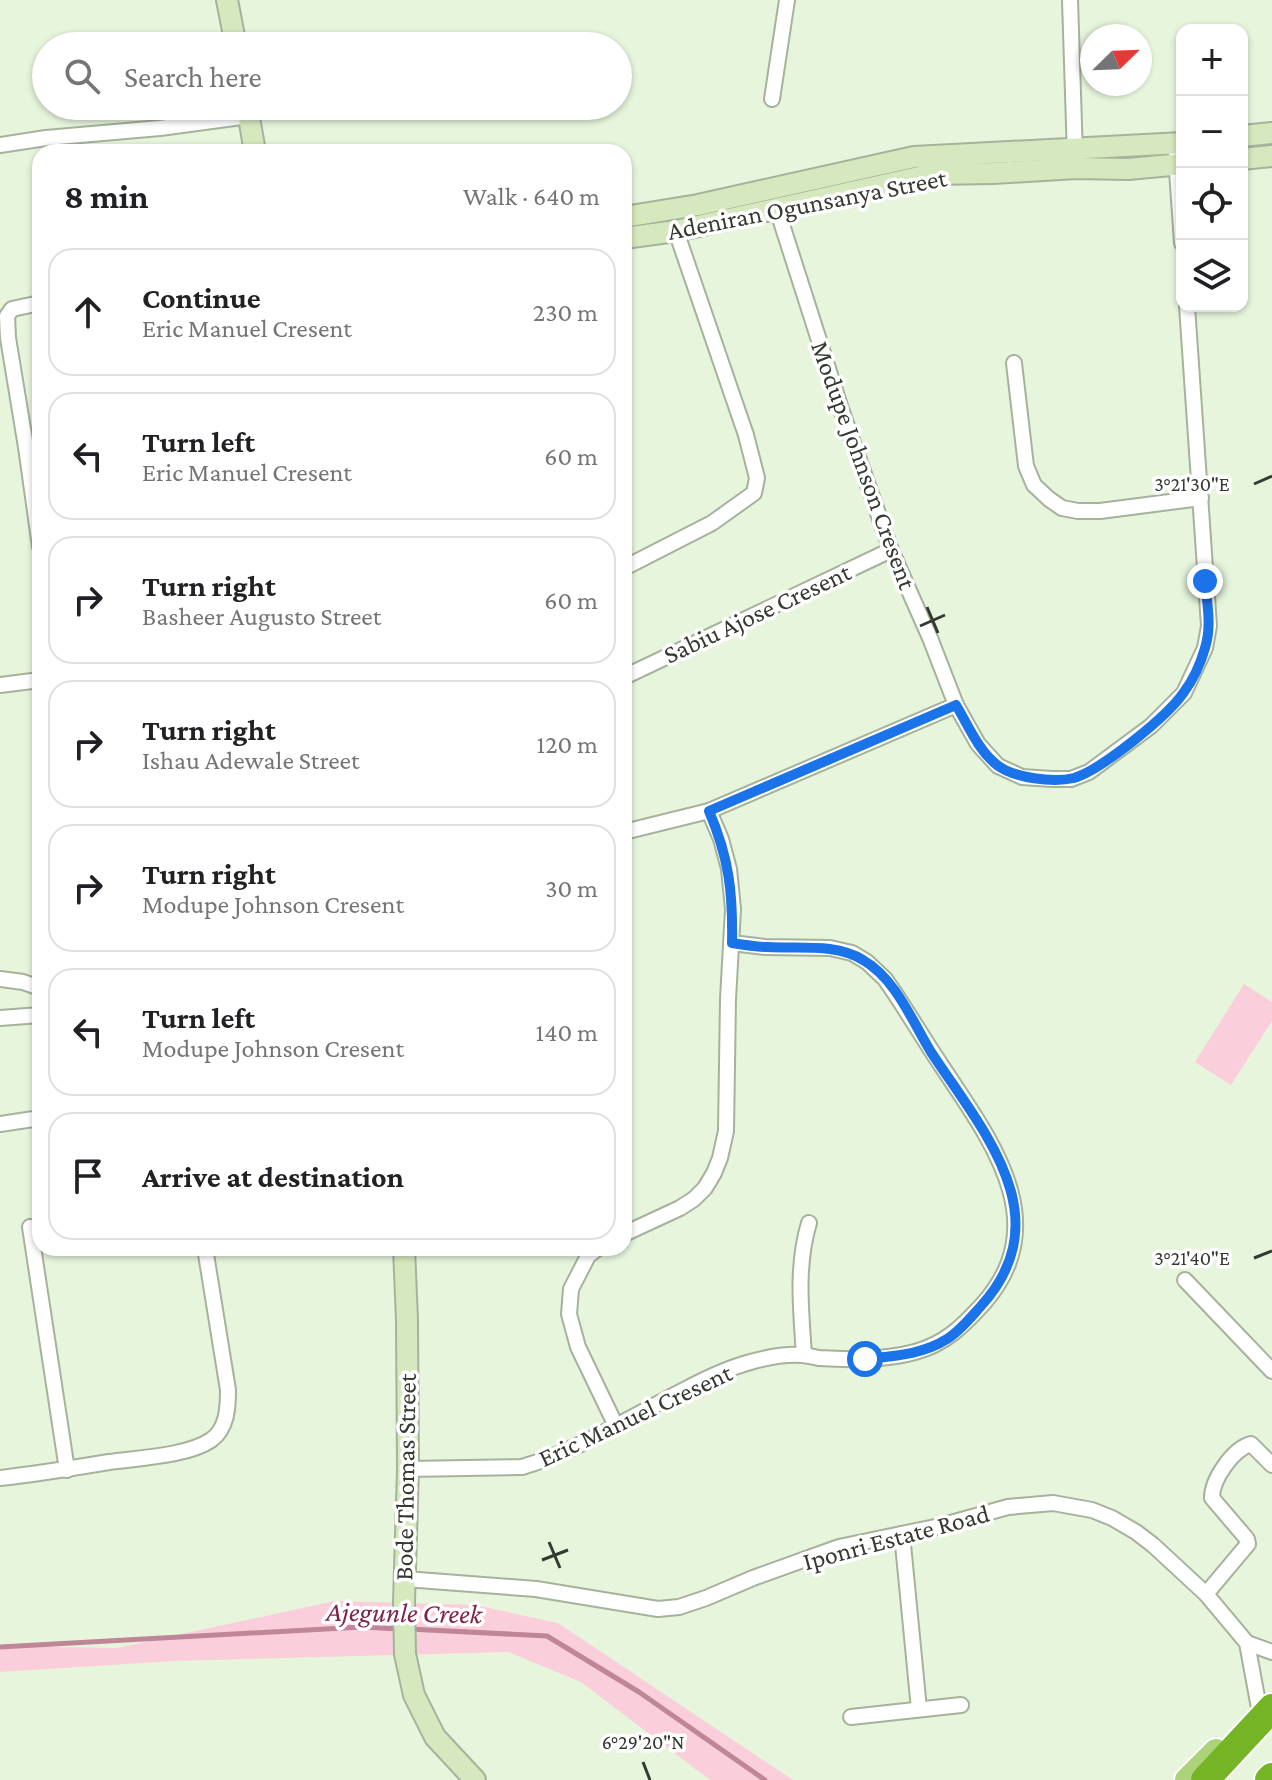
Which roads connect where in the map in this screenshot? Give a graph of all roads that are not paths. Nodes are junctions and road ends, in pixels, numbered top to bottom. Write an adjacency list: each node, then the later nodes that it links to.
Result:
1 (227, 0): 4 (main road)
2 (787, 0): 5 (street)
3 (1070, 0): 14 (street)
4 (233, 32)
5 (772, 99)
6 (201, 120): 12 (street)
7 (250, 120): 11 (main road)
8 (1272, 133): 9 (main road)
9 (1248, 135)
10 (1176, 143): 14 (main road, Adeniran Ogunsanya Street)
11 (254, 144)
12 (0, 145)
13 (1272, 156): 15 (main road)
14 (1075, 158): 16 (main road, Adeniran Ogunsanya Street); 18 (main road, Adeniran Ogunsanya Street); 19 (main road, Adeniran Ogunsanya Street)
15 (1248, 158)
16 (1176, 164)
17 (1179, 168): 22 (street)
18 (777, 209): 20 (main road, Adeniran Ogunsanya Street); 28 (street, Modupe Johnson Cresent)
19 (632, 216)
20 (676, 231): 21 (main road, Adeniran Ogunsanya Street); 29 (street)
21 (632, 237)
22 (1182, 240)
23 (32, 305): 26 (street)
24 (1187, 312): 27 (street, Modupe Johnson Cresent)
25 (1014, 363): 27 (street)
26 (32, 490)
27 (1201, 498): 33 (street, Modupe Johnson Cresent)
28 (891, 550): 30 (street, Sabiu Ajose Cresent); 33 (street, Modupe Johnson Cresent)
29 (632, 564)
30 (632, 673)
31 (32, 681): 32 (street)
32 (0, 685)
33 (956, 705): 34 (street)
34 (709, 811): 35 (street); 36 (street)
35 (632, 830)
36 (732, 943): 45 (street); 52 (street, Eric Manuel Cresent)
37 (0, 979): 38 (street)
38 (32, 985)
39 (32, 1016): 40 (street)
40 (0, 1018)
41 (32, 1119): 42 (street)
42 (0, 1124)
43 (809, 1223): 52 (street)
44 (30, 1227): 46 (street)
45 (632, 1230)
46 (32, 1240)
47 (34, 1256): 57 (street)
48 (206, 1256): 57 (street)
49 (404, 1256): 56 (main road, Bode Thomas Street)
50 (588, 1256): 54 (street)
51 (1185, 1280): 53 (street)
52 (804, 1355): 54 (street, Eric Manuel Cresent)
53 (1272, 1371)
54 (616, 1426): 56 (street, Eric Manuel Cresent)
55 (1272, 1465): 61 (street)
56 (408, 1469): 60 (main road, Bode Thomas Street)
57 (67, 1470): 58 (street)
58 (0, 1478)
59 (902, 1534): 60 (street, Iponri Estate Road); 61 (street, Iponri Estate Road); 65 (street)
60 (405, 1579): 69 (main road, Bode Thomas Street)
61 (1206, 1594): 62 (street, Iponri Estate Road)
62 (1247, 1643): 63 (street); 66 (street, Iponri Estate Road)
63 (1272, 1652)
64 (961, 1705): 65 (street)
65 (919, 1709): 67 (street)
66 (1269, 1713): 68 (highway); 70 (main road)
67 (851, 1717)
68 (1224, 1767): 71 (highway); 72 (highway)
69 (475, 1780)
70 (1187, 1780)
71 (1198, 1780)
72 (1205, 1780)

